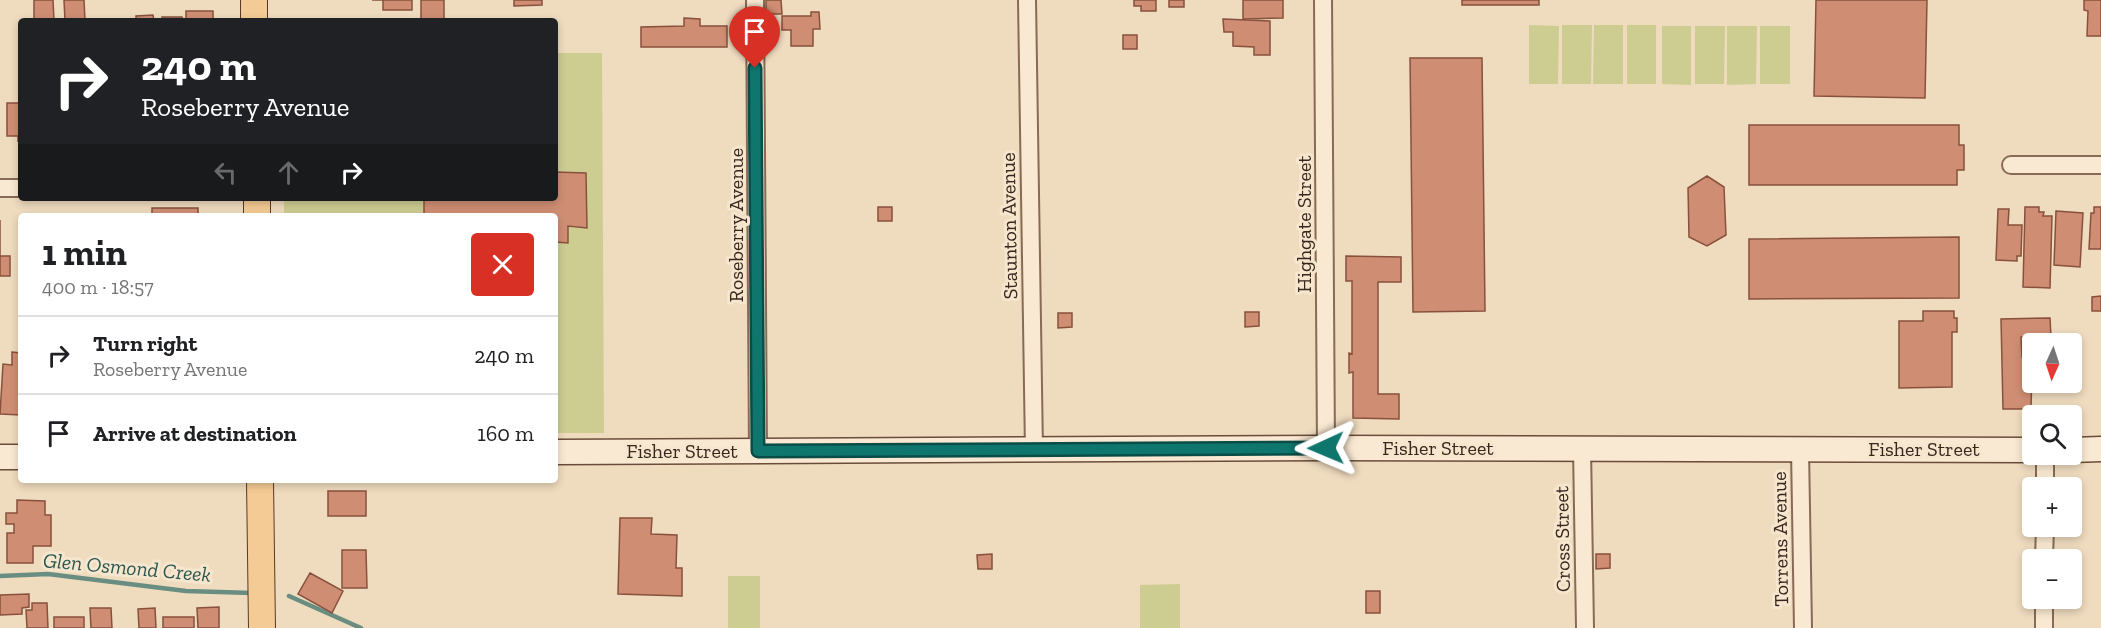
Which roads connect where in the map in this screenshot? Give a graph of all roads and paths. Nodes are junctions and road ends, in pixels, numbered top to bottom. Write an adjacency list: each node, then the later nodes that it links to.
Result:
1 (254, 0): 5 (main road)
2 (755, 0): 16 (street, Roseberry Avenue)
3 (1027, 0): 18 (street, Staunton Avenue)
4 (1323, 0): 10 (street, Highgate Street)
5 (254, 18)
6 (2011, 165): 7 (street)
7 (2101, 165)
8 (0, 188): 9 (street)
9 (18, 188)
10 (1326, 448): 11 (street, Fisher Street); 18 (street, Fisher Street)
11 (1582, 448): 12 (street, Fisher Street); 24 (street, Cross Street)
12 (1800, 449): 14 (street, Fisher Street); 25 (street, Torrens Avenue)
13 (2101, 449): 15 (street)
14 (2022, 450)
15 (2082, 450)
16 (758, 451): 17 (street, Fisher Street); 18 (street, Fisher Street)
17 (558, 452)
18 (1034, 452)
19 (0, 457): 20 (street)
20 (18, 457)
21 (260, 483): 23 (main road)
22 (2044, 609): 26 (street)
23 (262, 628)
24 (1585, 628)
25 (1803, 628)
26 (2044, 628)

